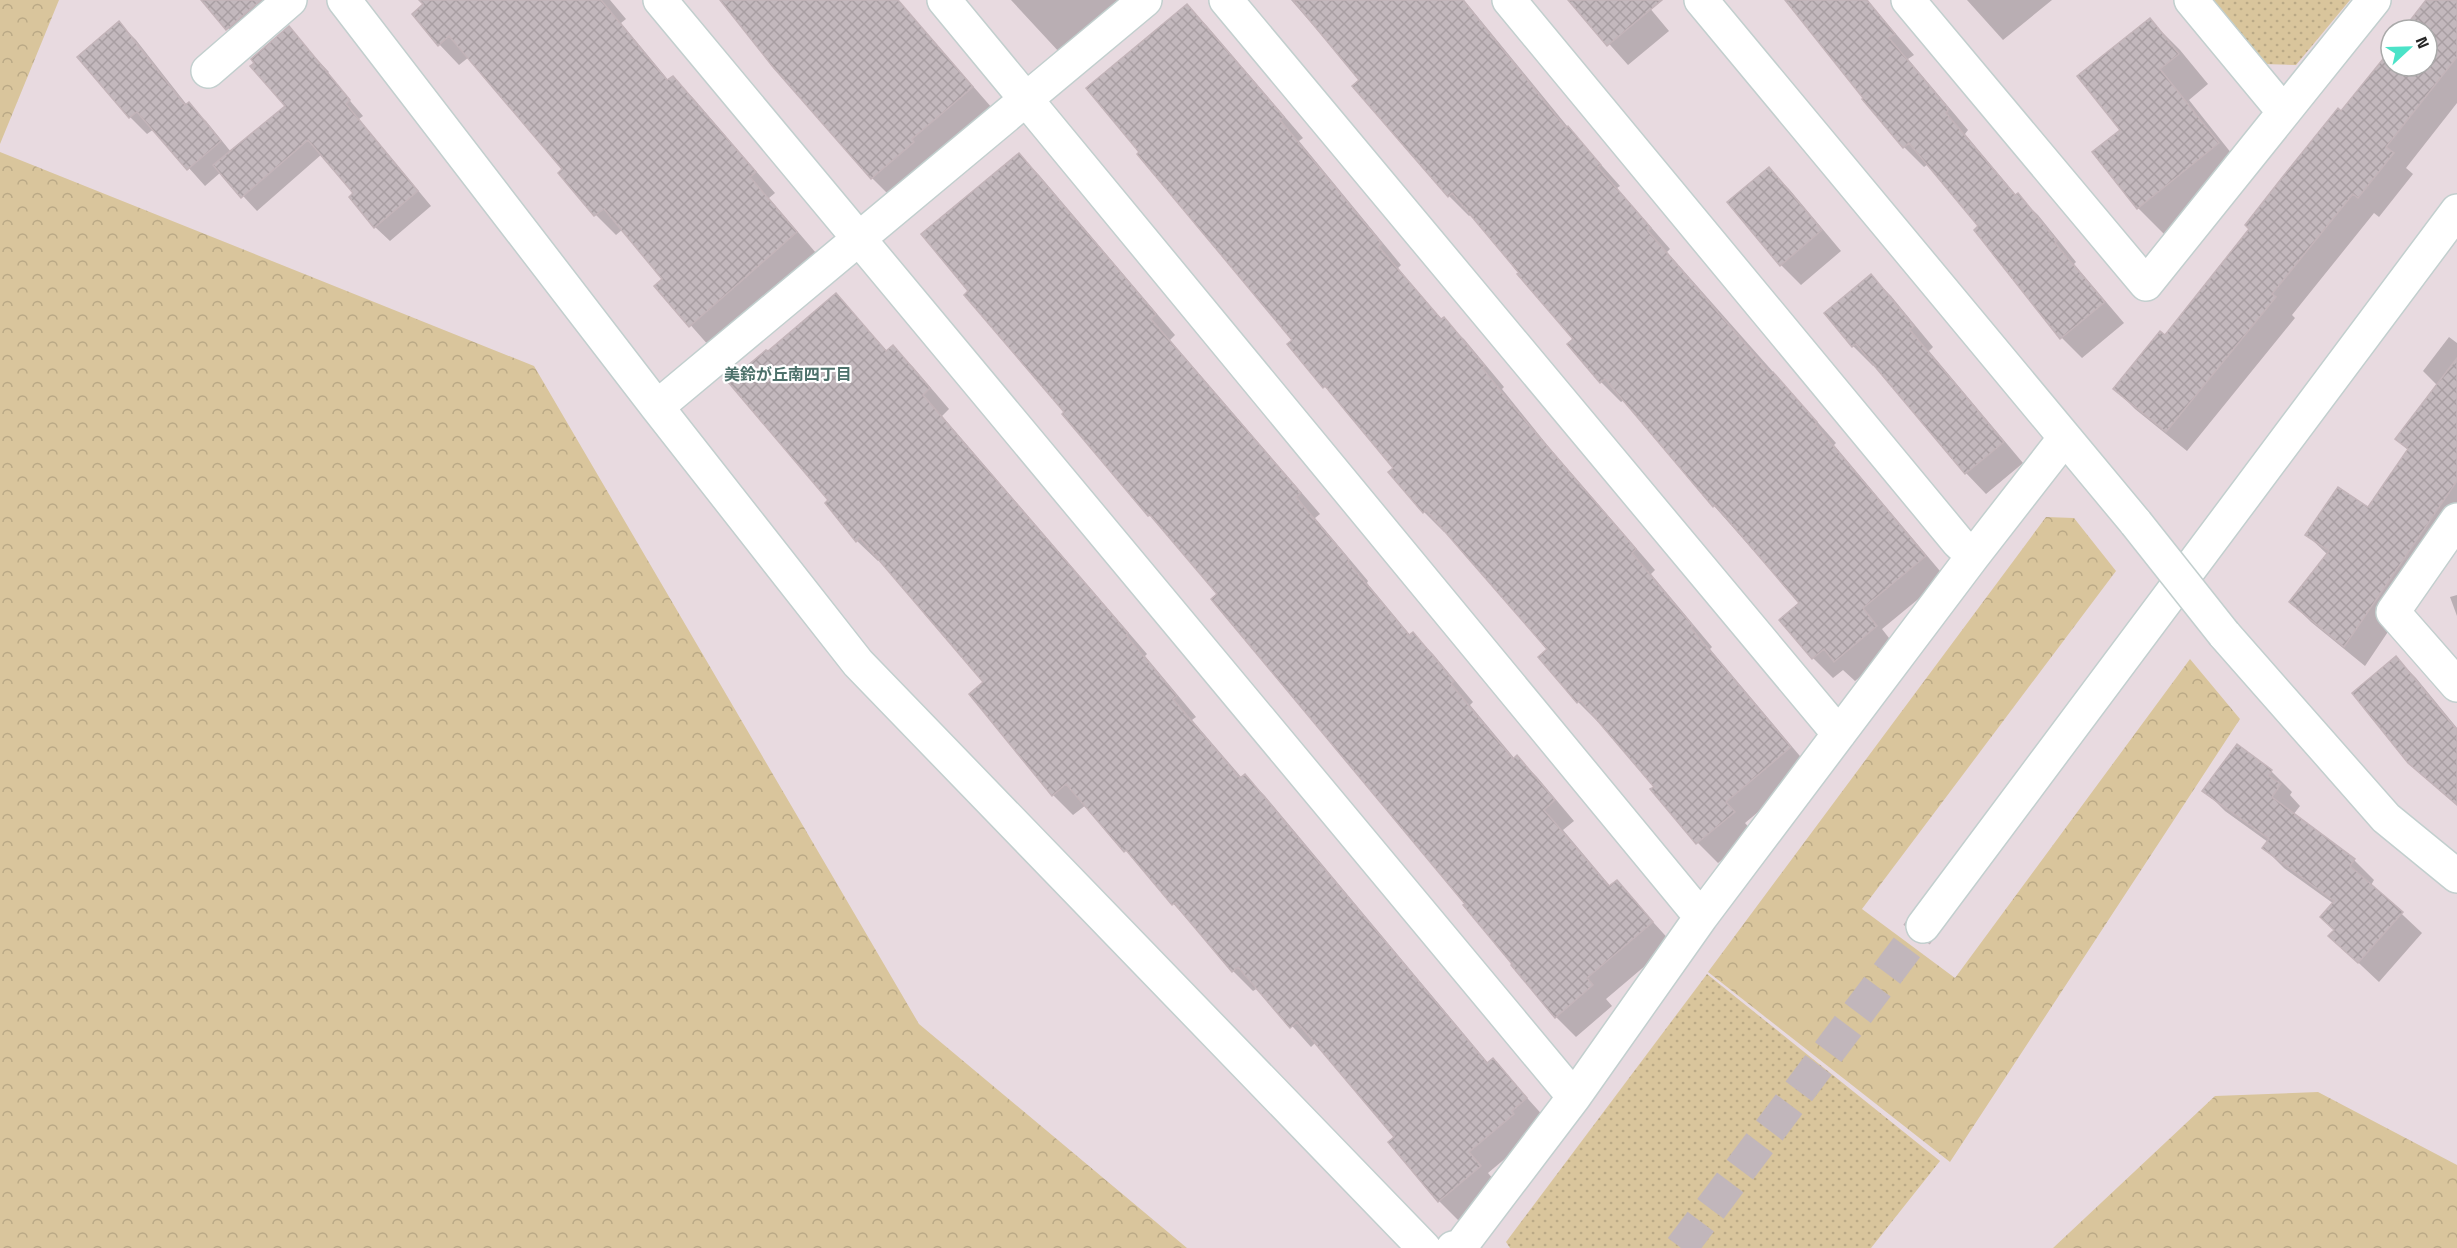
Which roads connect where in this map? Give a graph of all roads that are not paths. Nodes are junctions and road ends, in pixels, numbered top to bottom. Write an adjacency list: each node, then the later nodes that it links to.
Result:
1 (290, 0): 12 (street)
2 (344, 0): 17 (street)
3 (660, 0): 16 (street)
4 (944, 0): 13 (street)
5 (1145, 0): 13 (street)
6 (1226, 0): 22 (street)
7 (1509, 0): 20 (street)
8 (1701, 0): 18 (street)
9 (1908, 0): 14 (street)
10 (2191, 0): 14 (street)
11 (2374, 0): 14 (street)
12 (208, 71)
13 (1026, 99): 16 (street); 24 (street)
14 (2283, 111)
15 (2457, 211): 25 (street)
16 (857, 238): 17 (street); 26 (street)
17 (657, 407): 27 (street)
18 (2064, 439): 20 (street); 23 (street, bridge)
19 (2457, 520): 21 (street)
20 (1973, 556): 22 (street)
21 (2457, 685)
22 (1839, 734): 24 (street)
23 (2457, 876)
24 (1701, 917): 26 (street)
25 (1923, 926)
26 (1574, 1097): 28 (street)
27 (1424, 1248)
28 (1453, 1248)

